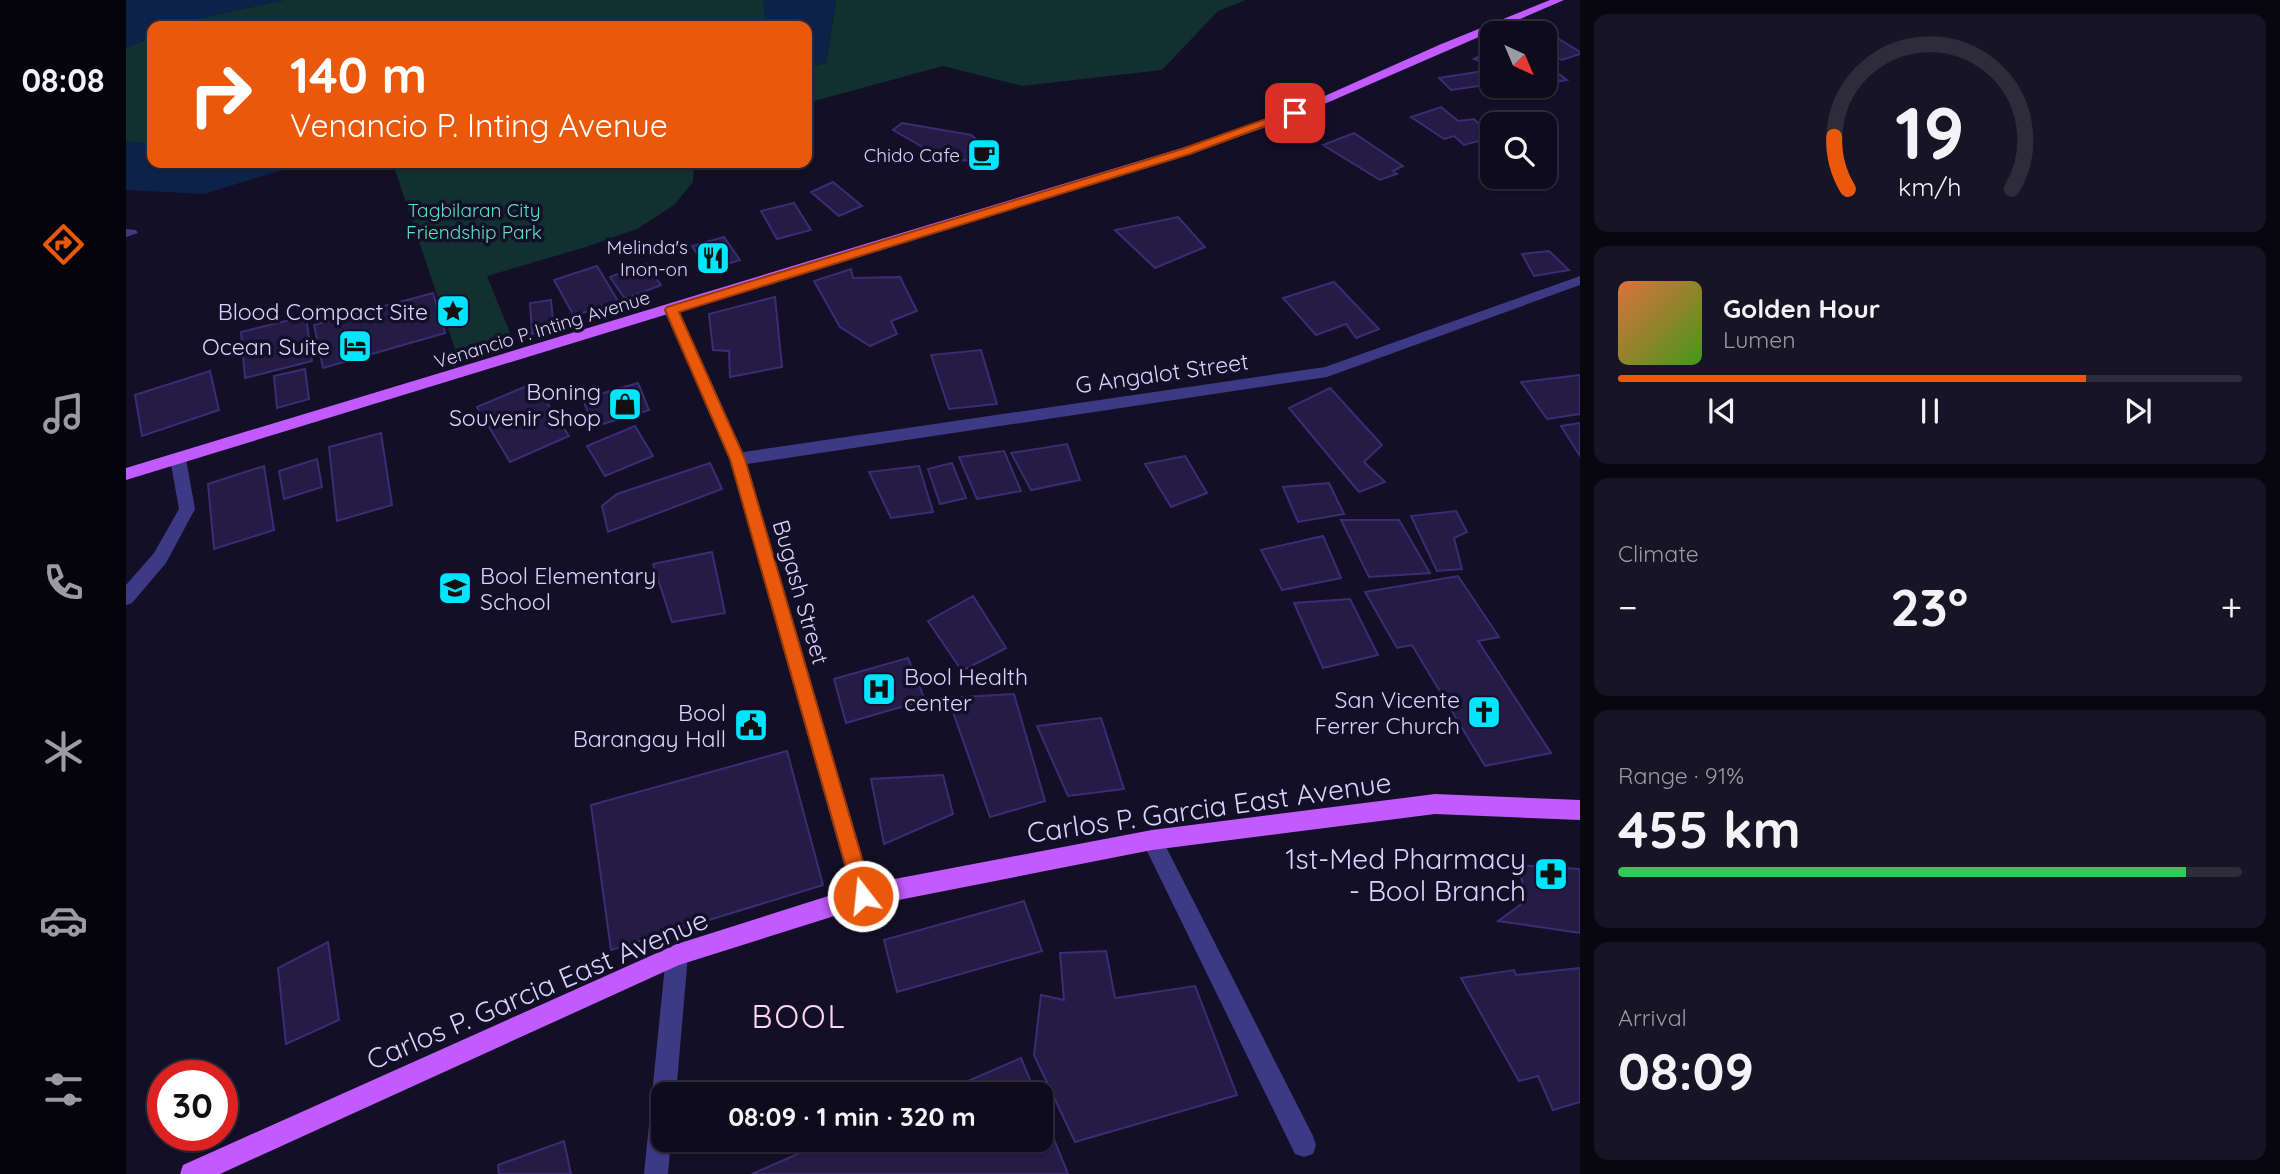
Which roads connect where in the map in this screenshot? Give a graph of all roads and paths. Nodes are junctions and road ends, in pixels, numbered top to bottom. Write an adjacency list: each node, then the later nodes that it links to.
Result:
1 (1559, 0): 3 (main road, Venancio P. Inting Avenue)
2 (1580, 280): 5 (street, G Angalot Street)
3 (671, 310): 4 (main road, Venancio P. Inting Avenue); 5 (street, Bugash Street)
4 (178, 459): 6 (main road, Venancio P. Inting Avenue); 7 (street)
5 (738, 459): 10 (street, Bugash Street)
6 (126, 474)
7 (126, 598)
8 (1580, 810): 9 (main road, Carlos P. Garcia East Avenue)
9 (1152, 840): 10 (main road, Carlos P. Garcia East Avenue); 13 (street)
10 (863, 896): 11 (main road, Carlos P. Garcia East Avenue)
11 (677, 955): 12 (street); 15 (main road, Carlos P. Garcia East Avenue)
12 (665, 1082)
13 (1304, 1145)
14 (658, 1152): 16 (street)
15 (192, 1174)
16 (656, 1174)

